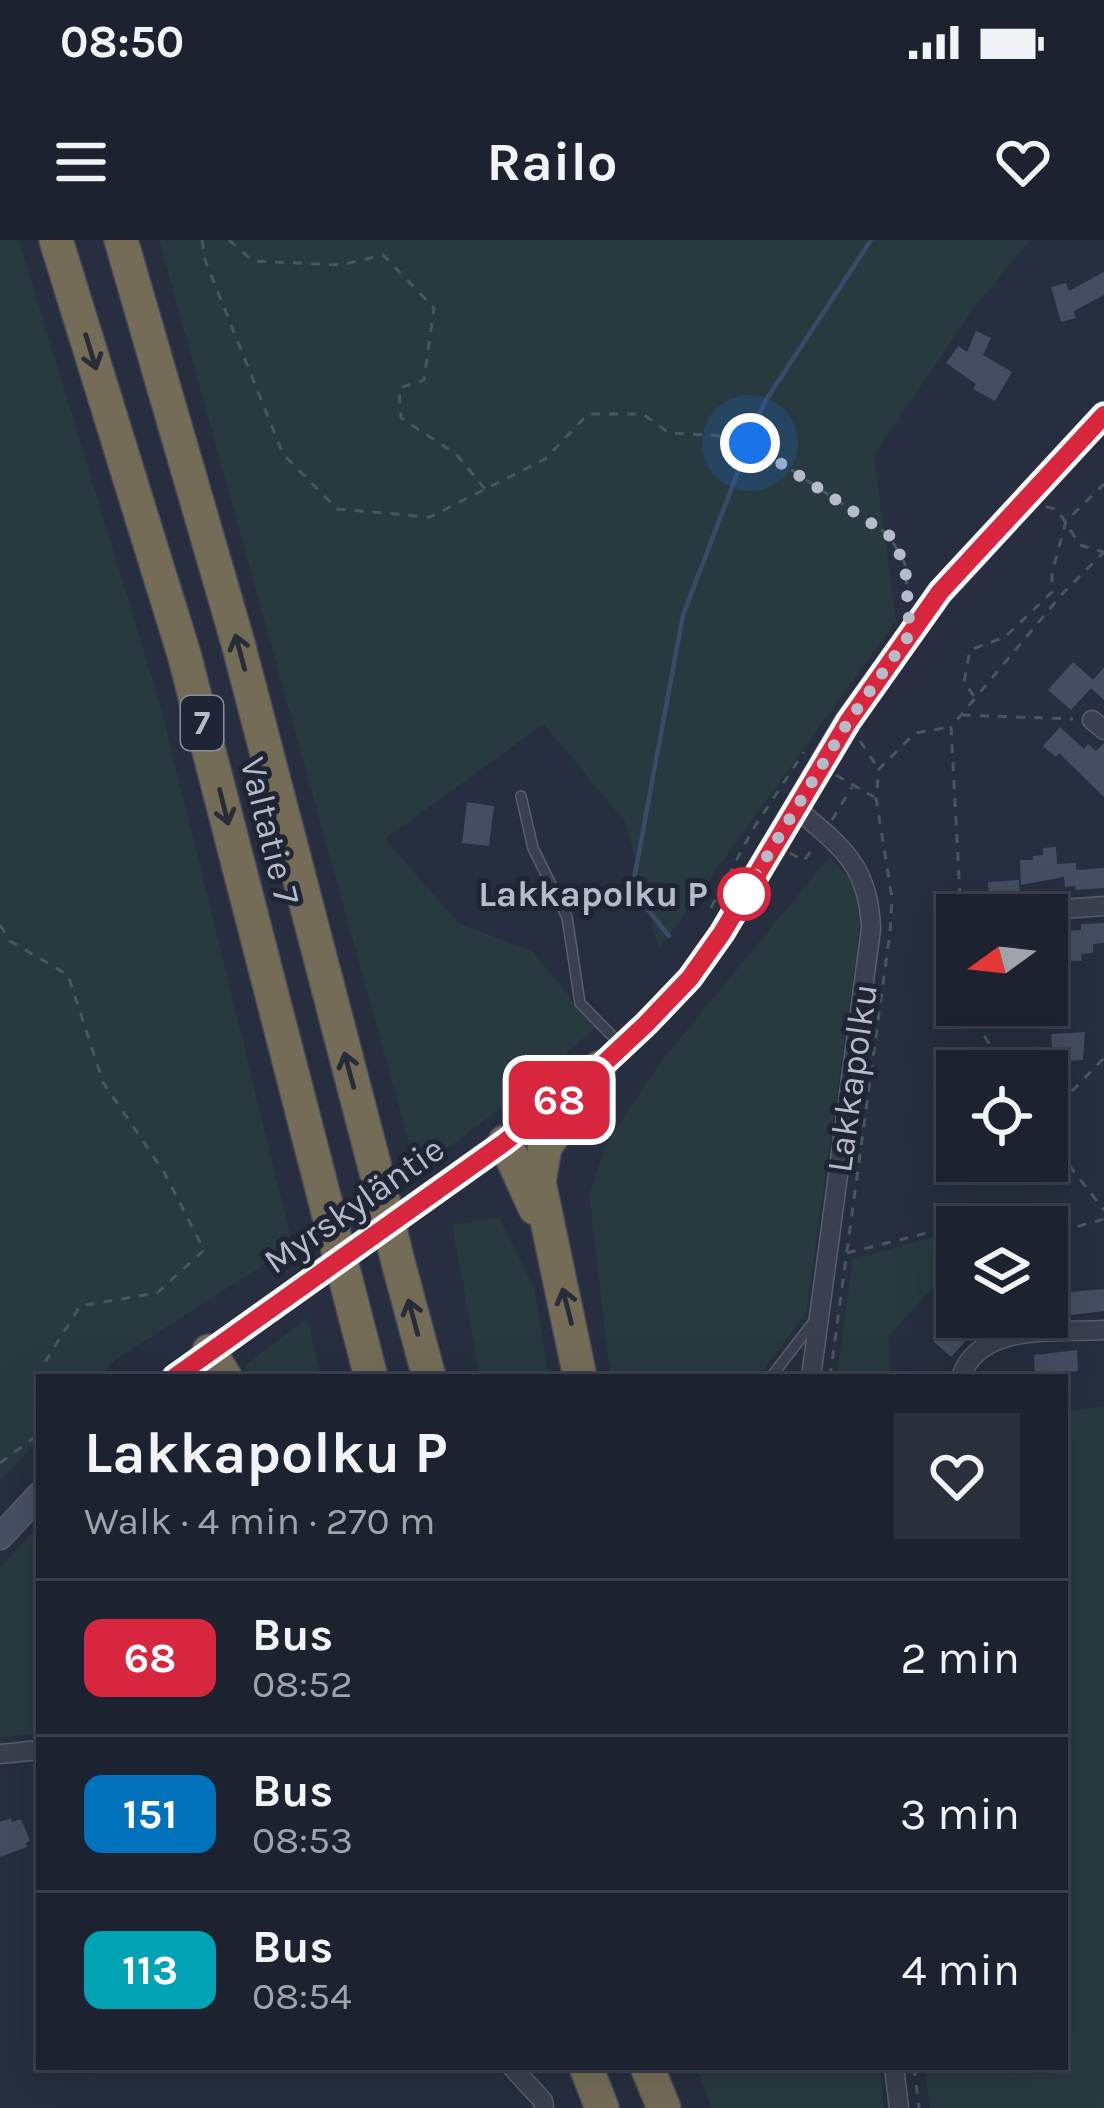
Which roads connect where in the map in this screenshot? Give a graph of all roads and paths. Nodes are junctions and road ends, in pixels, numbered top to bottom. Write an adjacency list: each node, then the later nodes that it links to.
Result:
1 (56, 240): 42 (highway, Valtatie 7 / 7, one-way to 42, bridge)
2 (121, 240): 43 (highway, Valtatie 7 / 7, one-way to 2, bridge)
3 (202, 240): 7 (path)
4 (229, 240): 7 (path)
5 (1104, 415): 8 (street, Myrskyläntie)
6 (1104, 484): 9 (path)
7 (485, 489): 11 (path)
8 (1027, 502): 9 (path); 11 (street, Myrskyläntie)
9 (1065, 525): 10 (path); 12 (path)
10 (1104, 552): 12 (path)
11 (910, 634): 14 (street, Myrskyläntie)
12 (975, 698): 13 (path)
13 (961, 715): 15 (path); 16 (path)
14 (848, 722): 17 (street, Myrskyläntie); 18 (path)
15 (1098, 725)
16 (951, 727): 18 (path); 23 (path)
17 (823, 764): 19 (path); 21 (street, Myrskyläntie); 25 (path)
18 (880, 770): 19 (path)
19 (852, 787): 22 (path)
20 (521, 796): 28 (lane)
21 (794, 807): 22 (street, Lakkapolku); 28 (street, Myrskyläntie)
22 (824, 832): 37 (street, Lakkapolku)
23 (960, 894)
24 (1104, 906): 26 (street)
25 (710, 908)
26 (1068, 909)
27 (0, 925): 40 (path)
28 (611, 1057): 31 (street, Myrskyläntie); 35 (highway)
29 (1104, 1058): 30 (path)
30 (1068, 1095)
31 (505, 1142): 35 (highway); 39 (street, Myrskyläntie)
32 (1068, 1164): 33 (path)
33 (1104, 1210)
34 (1104, 1219): 36 (path)
35 (548, 1237): 44 (highway, one-way to 35)
36 (848, 1253)
37 (819, 1314): 45 (lane); 46 (street, Lakkapolku)
38 (1104, 1330): 47 (street)
39 (217, 1364): 41 (street, Myrskyläntie)
40 (45, 1374)
41 (185, 1374)
42 (369, 1374)
43 (428, 1374)
44 (579, 1374)
45 (772, 1374)
46 (811, 1374)
47 (963, 1374)
48 (36, 1436): 49 (path)
49 (0, 1462)
50 (36, 1498): 51 (street)
51 (0, 1537)
52 (36, 1750): 53 (street)
53 (0, 1754)
54 (515, 2070): 60 (street)
55 (587, 2070): 61 (highway)
56 (648, 2070): 62 (highway)
57 (666, 2070): 63 (highway)
58 (894, 2070): 64 (street)
59 (914, 2070): 65 (path)
60 (544, 2108)
61 (602, 2108)
62 (664, 2108)
63 (680, 2108)
64 (898, 2108)
65 (919, 2108)

